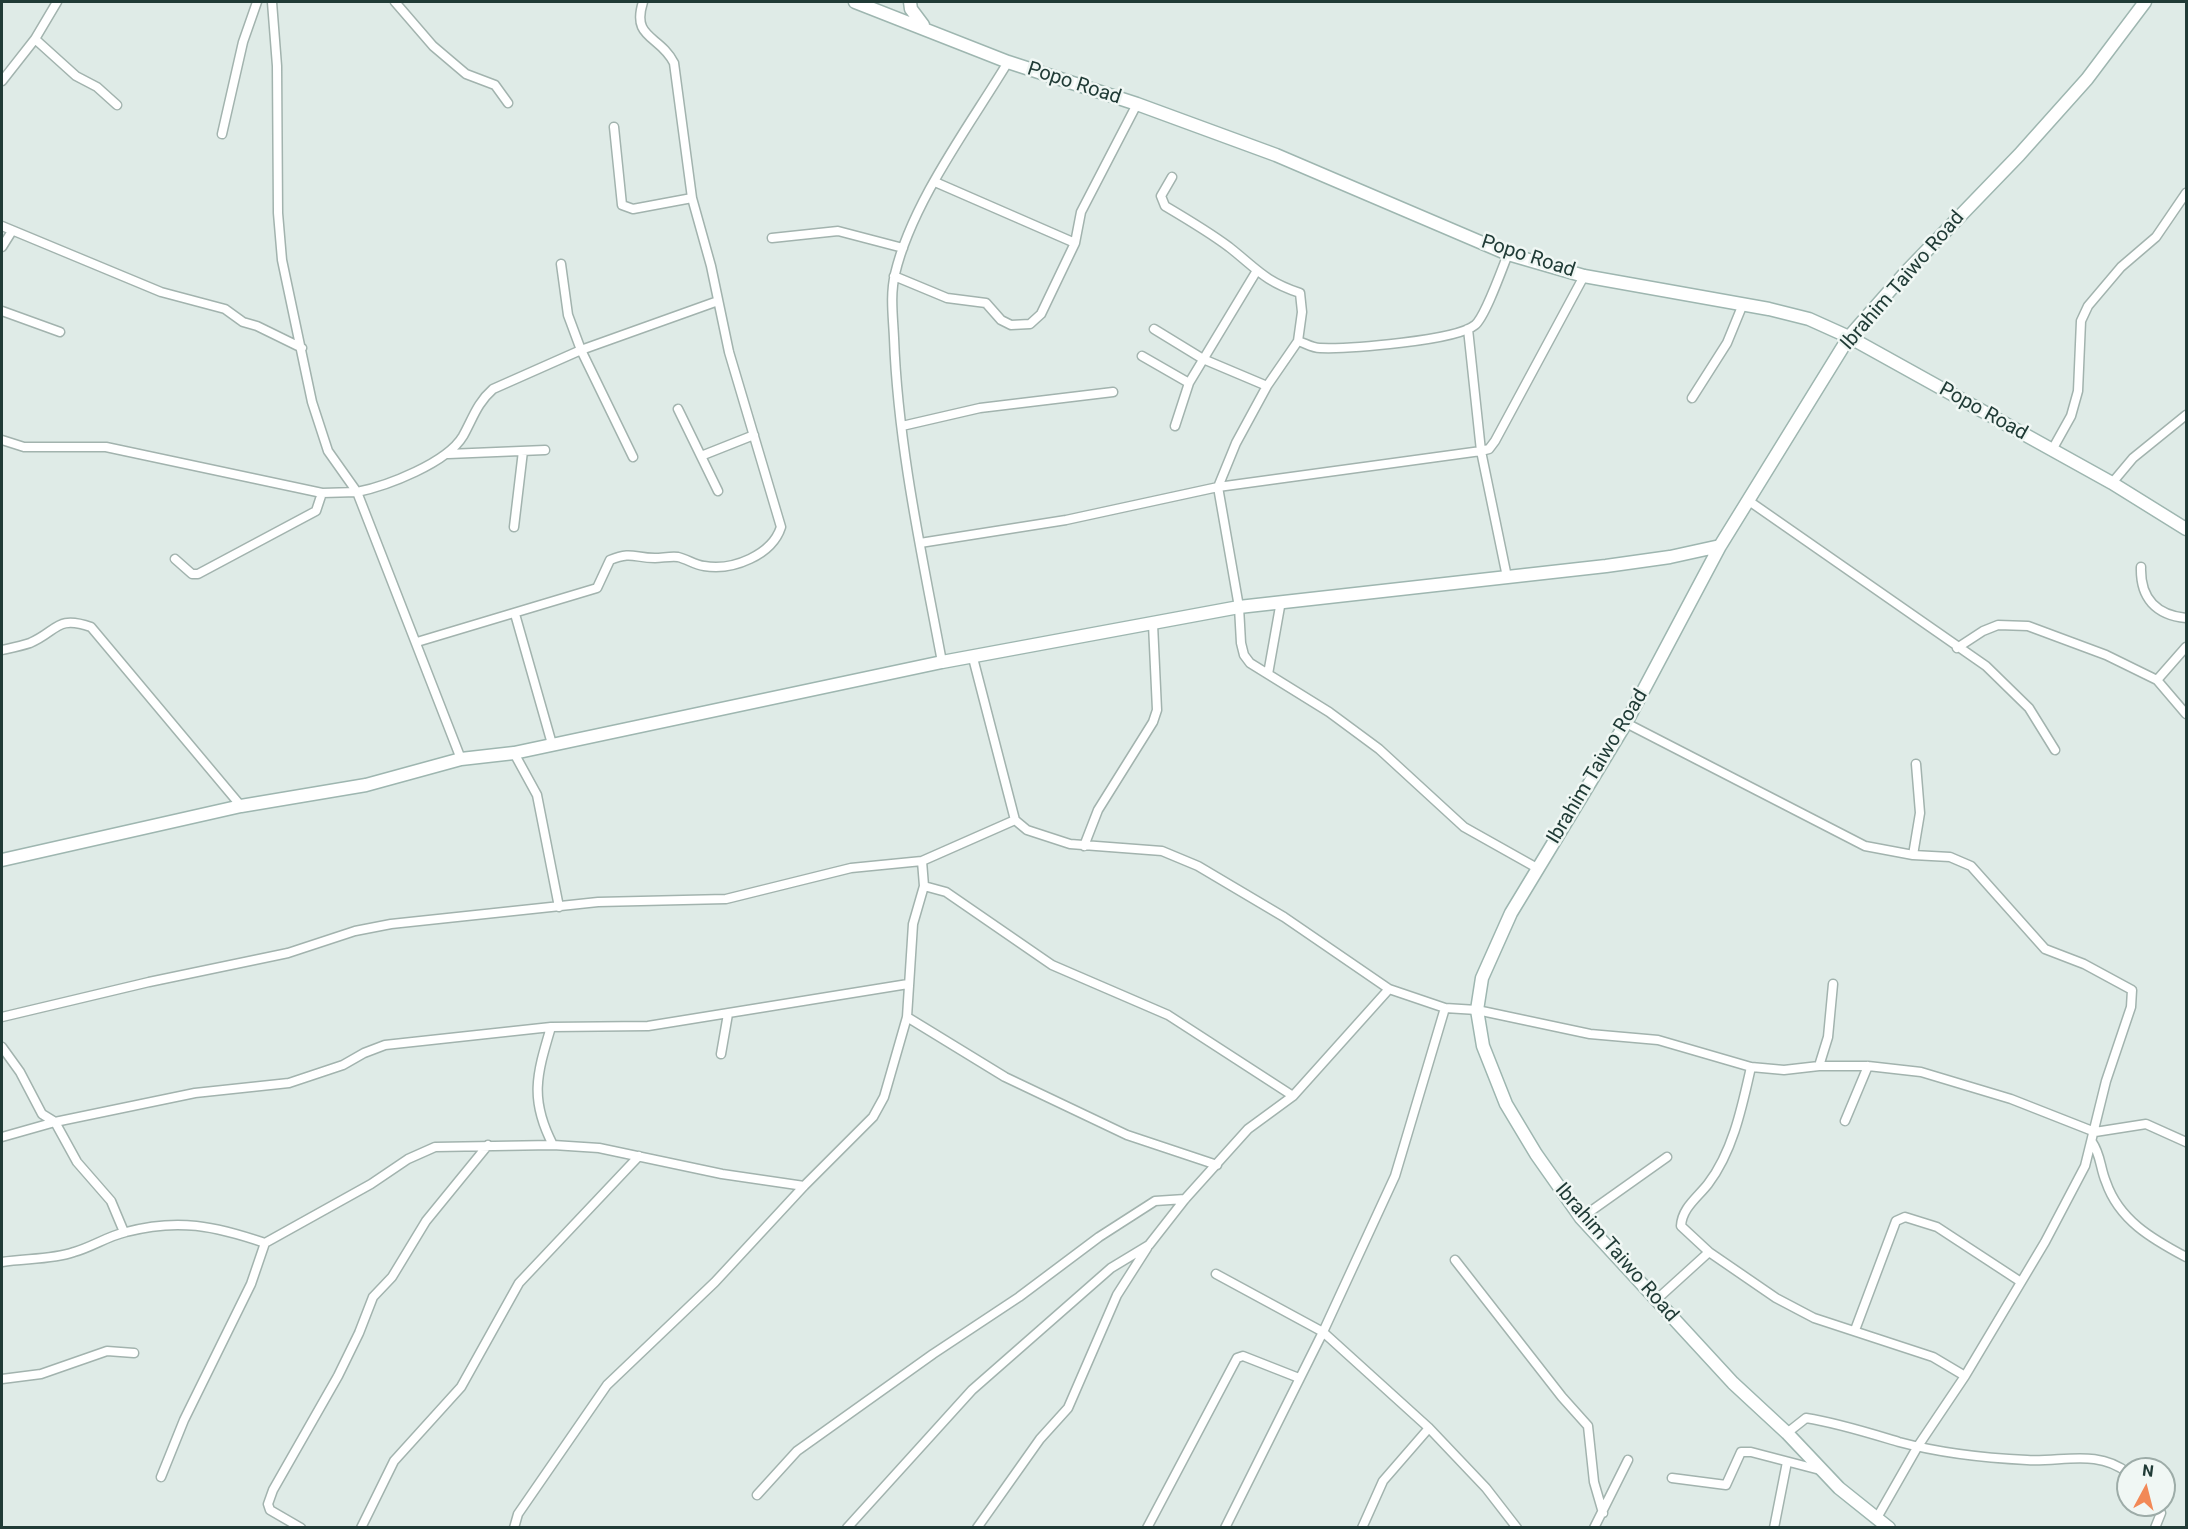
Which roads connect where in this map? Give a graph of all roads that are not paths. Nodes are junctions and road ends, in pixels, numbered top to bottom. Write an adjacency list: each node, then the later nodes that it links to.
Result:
1 (57, 2): 12 (street)
2 (256, 2): 19 (street)
3 (272, 2): 43 (street)
4 (395, 2): 15 (street)
5 (644, 2): 23 (street)
6 (855, 2): 10 (main road, Popo Road)
7 (890, 2): 10 (main road)
8 (910, 2): 11 (main road)
9 (2145, 2): 41 (main road, Ibrahim Taiwo Road)
10 (877, 9): 11 (main road, Popo Road)
11 (924, 26): 13 (main road, Popo Road)
12 (35, 39): 14 (street); 17 (street)
13 (1008, 62): 16 (main road, Popo Road); 21 (street)
14 (2, 81)
15 (508, 103)
16 (1137, 104): 27 (street); 30 (main road, Popo Road)
17 (117, 105)
18 (614, 127): 23 (street)
19 (222, 134)
20 (1172, 177): 32 (street)
21 (935, 182): 27 (street); 29 (street)
22 (2187, 193): 58 (street)
23 (692, 198): 35 (street)
24 (2, 226): 25 (street)
25 (12, 231): 28 (street); 43 (street)
26 (772, 237): 29 (street)
27 (1075, 243): 33 (street)
28 (2, 247)
29 (903, 248): 33 (street)
30 (1508, 254): 34 (main road, Popo Road); 39 (street)
31 (561, 264): 44 (street)
32 (1256, 272): 42 (street); 46 (street)
33 (894, 276): 53 (street)
34 (1584, 276): 36 (main road, Popo Road); 60 (street)
35 (718, 301): 44 (street); 55 (street)
36 (1743, 304): 41 (main road, Popo Road); 50 (street)
37 (2, 311): 40 (street)
38 (1154, 329): 46 (street)
39 (1468, 329): 42 (street); 60 (street)
40 (60, 332)
41 (1849, 337): 58 (main road, Popo Road); 69 (main road, Ibrahim Taiwo Road)
42 (1298, 341): 48 (street)
43 (302, 348): 67 (street)
44 (581, 350): 61 (street); 63 (street)
45 (1142, 356): 47 (street)
46 (1203, 359): 47 (street); 48 (street)
47 (1189, 383): 54 (street)
48 (1267, 386): 65 (street)
49 (1113, 392): 53 (street)
50 (1692, 398)
51 (678, 409): 62 (street)
52 (2187, 415): 64 (street)
53 (902, 426): 72 (street)
54 (1175, 426)
55 (754, 435): 62 (street); 79 (street)
56 (2, 440): 68 (street)
57 (545, 450): 59 (street)
58 (2052, 450): 64 (main road, Popo Road)
59 (523, 451): 61 (street); 70 (street)
60 (1481, 451): 65 (street); 76 (street)
61 (448, 454): 67 (street)
62 (701, 456): 66 (street)
63 (633, 457)
64 (2112, 483): 71 (main road, Popo Road)
65 (1218, 488): 72 (street); 78 (street)
66 (718, 491)
67 (357, 492): 68 (street); 82 (street)
68 (322, 493): 74 (street)
69 (1749, 501): 73 (main road, Ibrahim Taiwo Road); 84 (street)
70 (514, 526)
71 (2187, 529)
72 (920, 543): 87 (street)
73 (1720, 546): 76 (main road); 91 (main road, Ibrahim Taiwo Road)
74 (175, 559)
75 (2140, 567): 80 (street)
76 (1507, 576): 77 (main road)
77 (1281, 601): 78 (main road); 88 (street)
78 (1239, 608): 81 (main road); 88 (street)
79 (515, 614): 82 (street); 92 (street)
80 (2187, 618)
81 (1153, 624): 86 (main road); 99 (street)
82 (417, 642): 95 (street)
83 (2187, 647): 89 (street)
84 (1957, 648): 89 (street); 93 (street)
85 (2, 650): 97 (street)
86 (973, 658): 87 (main road); 98 (street)
87 (942, 662): 92 (main road)
88 (1268, 674): 103 (street)
89 (2157, 680): 90 (street)
90 (2187, 714)
91 (1626, 723): 100 (street); 103 (main road, Ibrahim Taiwo Road)
92 (552, 744): 94 (main road)
93 (2055, 750)
94 (514, 753): 95 (main road); 105 (street)
95 (461, 759): 97 (main road)
96 (1916, 764): 100 (street)
97 (242, 806): 101 (main road)
98 (1015, 820): 99 (street); 102 (street)
99 (1084, 846): 108 (street)
100 (1913, 855): 123 (street)
101 (2, 860)
102 (922, 861): 104 (street); 105 (street)
103 (1537, 868): 110 (main road, Ibrahim Taiwo Road)
104 (924, 885): 106 (street); 120 (street)
105 (559, 907): 112 (street)
106 (908, 984): 111 (street); 113 (street)
107 (1833, 984): 117 (street)
108 (1389, 989): 109 (street); 120 (street)
109 (1445, 1008): 110 (street); 146 (street)
110 (1477, 1010): 119 (street); 134 (main road, Ibrahim Taiwo Road)
111 (728, 1014): 114 (street); 116 (street)
112 (2, 1017)
113 (907, 1017): 131 (street); 132 (street)
114 (551, 1027): 122 (street); 128 (street)
115 (2, 1047): 122 (street)
116 (721, 1054)
117 (1819, 1066): 118 (street); 119 (street)
118 (1868, 1066): 121 (street); 123 (street)
119 (1751, 1067): 138 (street)
120 (1293, 1096): 131 (street)
121 (1845, 1121)
122 (55, 1122): 124 (street); 135 (street)
123 (2095, 1132): 125 (street); 126 (street)
124 (2, 1137)
125 (2092, 1142): 139 (street); 143 (street)
126 (2187, 1142)
127 (488, 1145): 128 (street); 136 (street); 164 (street)
128 (553, 1145): 129 (street)
129 (639, 1156): 132 (street); 165 (street)
130 (1667, 1157): 134 (street)
131 (1217, 1165): 133 (street)
132 (804, 1186): 166 (street)
133 (1185, 1199): 137 (street); 160 (street)
134 (1581, 1218): 144 (main road, Ibrahim Taiwo Road)
135 (124, 1232): 136 (street); 141 (street)
136 (265, 1243): 158 (street)
137 (1149, 1245): 163 (street); 168 (street)
138 (1709, 1252): 144 (street); 145 (street)
139 (2187, 1257)
140 (1455, 1260): 161 (street)
141 (2, 1262)
142 (1216, 1274): 146 (street)
143 (2021, 1282): 145 (street); 148 (street)
144 (1655, 1301): 152 (main road, Ibrahim Taiwo Road)
145 (1855, 1330): 148 (street)
146 (1323, 1332): 149 (street); 151 (street)
147 (134, 1353): 150 (street)
148 (1965, 1376): 153 (street)
149 (1299, 1378): 169 (street); 170 (street)
150 (2, 1379)
151 (1429, 1428): 171 (street); 172 (street)
152 (1787, 1433): 153 (street); 157 (main road, Ibrahim Taiwo Road)
153 (1918, 1446): 156 (street); 162 (street)
154 (1628, 1461): 161 (street)
155 (1786, 1462): 157 (street); 159 (street); 174 (street)
156 (2116, 1464)
157 (1820, 1470): 162 (main road, Ibrahim Taiwo Road)
158 (161, 1477)
159 (1672, 1478)
160 (757, 1495)
161 (1603, 1513): 173 (street)
162 (1878, 1516): 175 (main road, Ibrahim Taiwo Road)
163 (854, 1524): 167 (street)
164 (301, 1527)
165 (361, 1527)
166 (514, 1527)
167 (847, 1527)
168 (977, 1527)
169 (1147, 1527)
170 (1225, 1527)
171 (1362, 1527)
172 (1517, 1527)
173 (1594, 1527)
174 (1773, 1527)
175 (1889, 1527)

